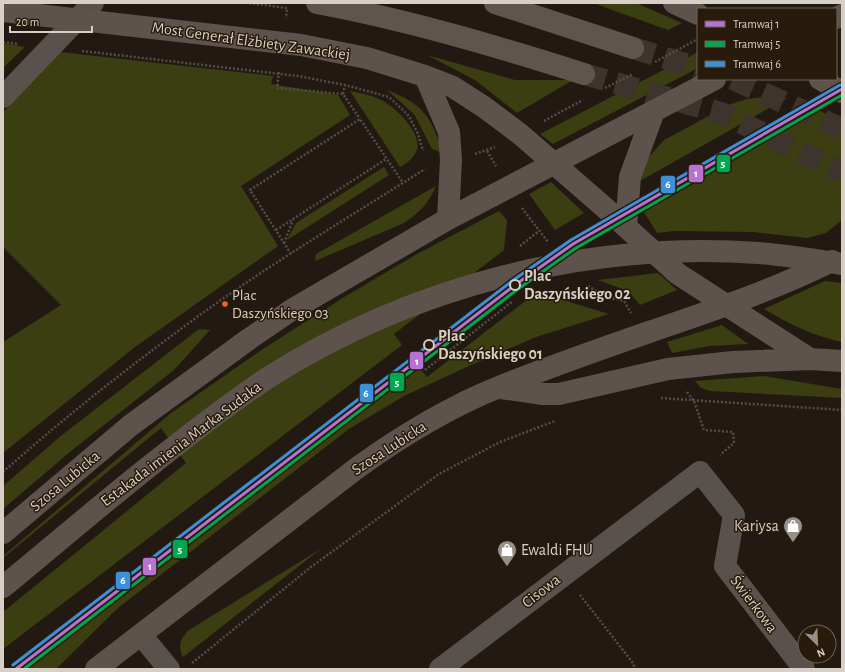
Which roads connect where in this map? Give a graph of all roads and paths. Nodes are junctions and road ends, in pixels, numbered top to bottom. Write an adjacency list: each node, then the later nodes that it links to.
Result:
1 (93, 3): 25 (street)
2 (249, 3): 6 (path)
3 (317, 3): 16 (street)
4 (495, 3): 12 (street)
5 (674, 3): 8 (main road)
6 (258, 4)
7 (3, 11): 17 (main road, Most Generał Elżbiety Zawackiej)
8 (697, 14)
9 (697, 39): 14 (path)
10 (3, 42): 11 (path)
11 (26, 44)
12 (633, 48)
13 (81, 50): 20 (path)
14 (649, 65)
15 (636, 72): 22 (path)
16 (584, 74)
17 (425, 76): 29 (main road, Most Generał Elżbiety Zawackiej); 32 (main road)
18 (713, 80): 27 (main road, Szosa Lubicka)
19 (822, 80): 23 (main road)
20 (345, 85): 24 (path); 30 (path)
21 (278, 88): 24 (path)
22 (602, 90)
23 (842, 92)
24 (343, 94): 28 (path)
25 (3, 98)
26 (588, 98): 29 (path)
27 (654, 110): 33 (main road, Szosa Lubicka); 37 (main road)
28 (360, 119): 31 (path); 38 (path)
29 (520, 134): 32 (path); 33 (main road, Most Generał Elżbiety Zawackiej)
30 (424, 154)
31 (386, 159): 34 (path); 35 (path)
32 (451, 160): 34 (path); 36 (main road)
33 (554, 164): 36 (main road, Szosa Lubicka); 37 (main road, Most Generał Elżbiety Zawackiej)
34 (403, 183): 40 (path)
35 (293, 219): 38 (path); 39 (path)
36 (448, 219): 55 (main road, Szosa Lubicka)
37 (626, 227): 44 (main road, Most Generał Elżbiety Zawackiej)
38 (276, 231): 39 (path)
39 (284, 243): 40 (path)
40 (291, 254): 53 (path)
41 (842, 256): 44 (main road, Szosa Lubicka)
42 (842, 264): 57 (main road, Estakada imienia Marka Sudaka)
43 (519, 296): 47 (path)
44 (726, 306): 45 (main road, Most Generał Elżbiety Zawackiej); 48 (main road, Szosa Lubicka)
45 (810, 359): 46 (main road); 48 (main road)
46 (842, 361)
47 (425, 370)
48 (498, 388): 58 (main road, Szosa Lubicka)
49 (658, 398): 50 (path)
50 (694, 401): 51 (path); 54 (path)
51 (842, 410)
52 (562, 418): 59 (path)
53 (3, 472)
54 (700, 472): 56 (street, Cisowa); 63 (street, Świerkowa)
55 (3, 533)
56 (563, 574): 61 (street, Cisowa); 62 (path)
57 (3, 586)
58 (141, 635): 59 (street); 60 (main road, Szosa Lubicka)
59 (178, 668)
60 (96, 669)
61 (440, 669)
62 (635, 669)
63 (804, 669)

